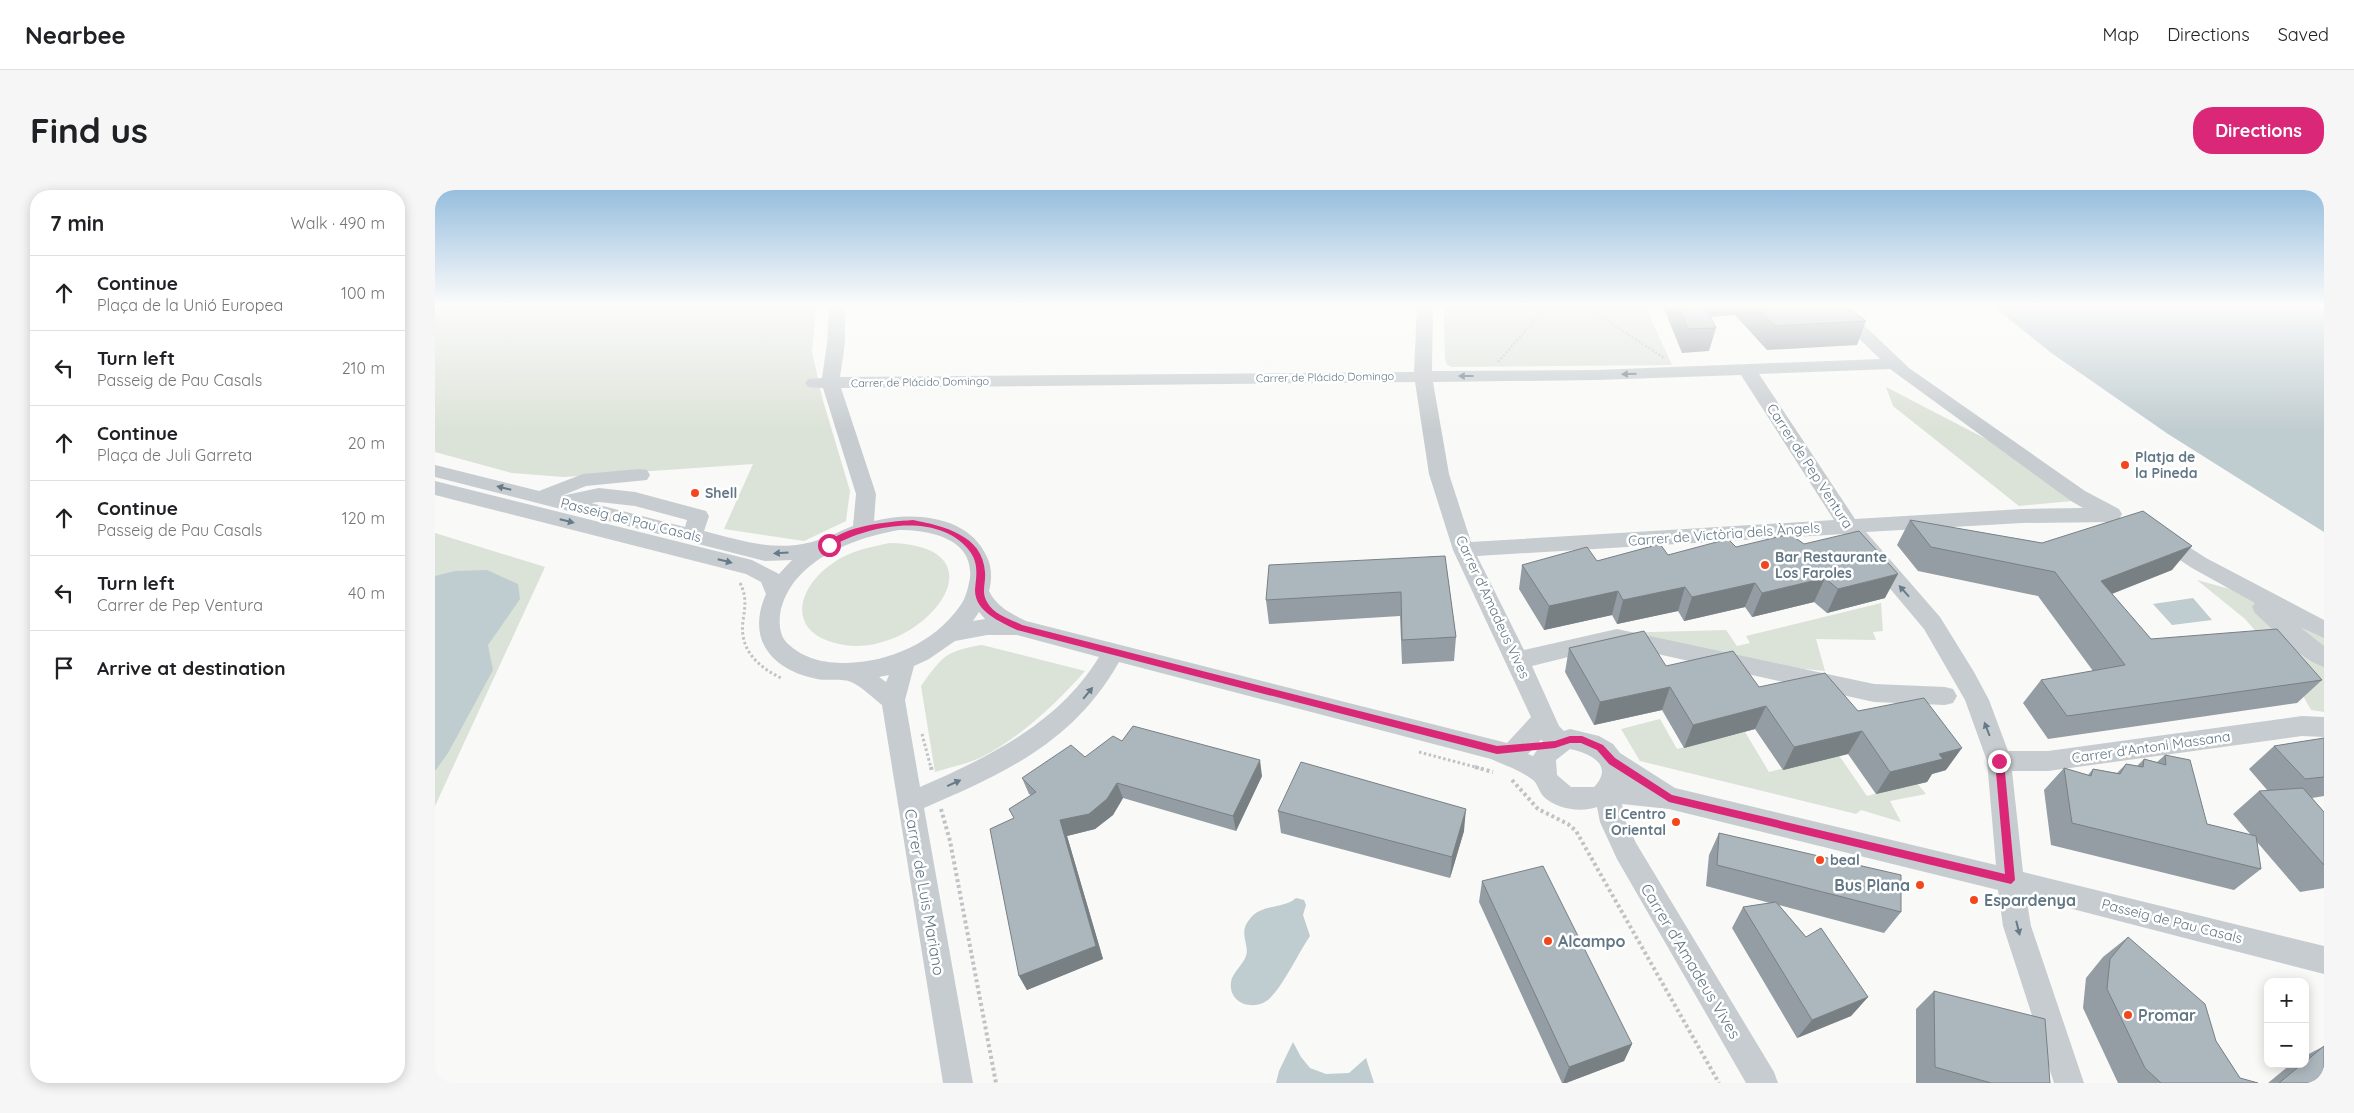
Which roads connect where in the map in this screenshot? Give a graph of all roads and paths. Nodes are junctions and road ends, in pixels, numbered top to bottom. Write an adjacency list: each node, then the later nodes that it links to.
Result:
1 (834, 348): 11 (street)
2 (1424, 348): 10 (street, Carrer d'Amadeus Vives)
3 (1511, 348): 8 (path)
4 (1648, 348): 6 (path)
5 (1878, 348): 7 (street)
6 (1668, 362)
7 (1895, 364): 9 (street, Carrer de Plácido Domingo); 16 (street)
8 (1496, 365)
9 (1747, 370): 10 (street, Carrer de Plácido Domingo, one-way to 10); 17 (street, Carrer de Pep Ventura)
10 (1423, 375): 11 (street, Carrer de Plácido Domingo); 20 (street, Carrer d'Amadeus Vives)
11 (822, 383): 18 (street)
12 (435, 471): 15 (street, Passeig de Pau Casals, one-way to 12)
13 (640, 475): 15 (street)
14 (435, 488): 23 (street, Passeig de Pau Casals, one-way to 23)
15 (538, 496): 19 (street, Passeig de Pau Casals, one-way to 15)
16 (2127, 522): 17 (street, Carrer de Victòria dels Àngels); 22 (street)
17 (1848, 526): 20 (street, Carrer de Victòria dels Àngels); 43 (street, Carrer de Pep Ventura, one-way to 17)
18 (863, 529): 19 (street); 24 (street)
19 (829, 545): 23 (street)
20 (1463, 550): 31 (street, Carrer d'Amadeus Vives)
21 (733, 580): 33 (path)
22 (2236, 582): 26 (street); 29 (street)
23 (776, 592): 32 (street)
24 (979, 593): 25 (street); 27 (street)
25 (1020, 628): 27 (street); 28 (street)
26 (2324, 630)
27 (950, 633): 30 (street)
28 (1114, 651): 41 (street); 48 (street, one-way to 28)
29 (2324, 658)
30 (904, 660): 32 (street); 35 (street, Carrer de Luis Mariano)
31 (1518, 660): 34 (street); 36 (street, Carrer d'Amadeus Vives)
32 (856, 673): 35 (street)
33 (789, 681)
34 (1945, 696)
35 (893, 700): 51 (street, Carrer de Luis Mariano)
36 (1541, 709): 39 (street, Carrer d'Amadeus Vives); 41 (street)
37 (920, 726): 48 (path)
38 (2313, 726): 43 (street, Carrer d'Antoni Massana)
39 (1565, 742): 41 (street); 42 (street); 44 (street)
40 (1410, 750): 45 (path)
41 (1506, 750): 44 (street)
42 (1612, 761): 47 (street); 49 (street, Passeig de Pau Casals)
43 (1999, 761): 53 (street, Carrer de Pep Ventura)
44 (1543, 773): 50 (street)
45 (1501, 774)
46 (1508, 777): 57 (path)
47 (1608, 790): 49 (street, Passeig de Pau Casals); 50 (street); 52 (street, Carrer d'Amadeus Vives)
48 (937, 792): 51 (street); 56 (path)
49 (1659, 797): 52 (street); 53 (street, Passeig de Pau Casals)
50 (1578, 800): 52 (street, Carrer d'Amadeus Vives)
51 (910, 803): 55 (street, Carrer de Luis Mariano)
52 (1616, 831): 58 (street, Carrer d'Amadeus Vives)
53 (2011, 880): 54 (street, Passeig de Pau Casals); 59 (street, Carrer de Pep Ventura, one-way to 59)
54 (2324, 960)
55 (958, 1083)
56 (996, 1083)
57 (1719, 1083)
58 (1763, 1083)
59 (2069, 1083)

